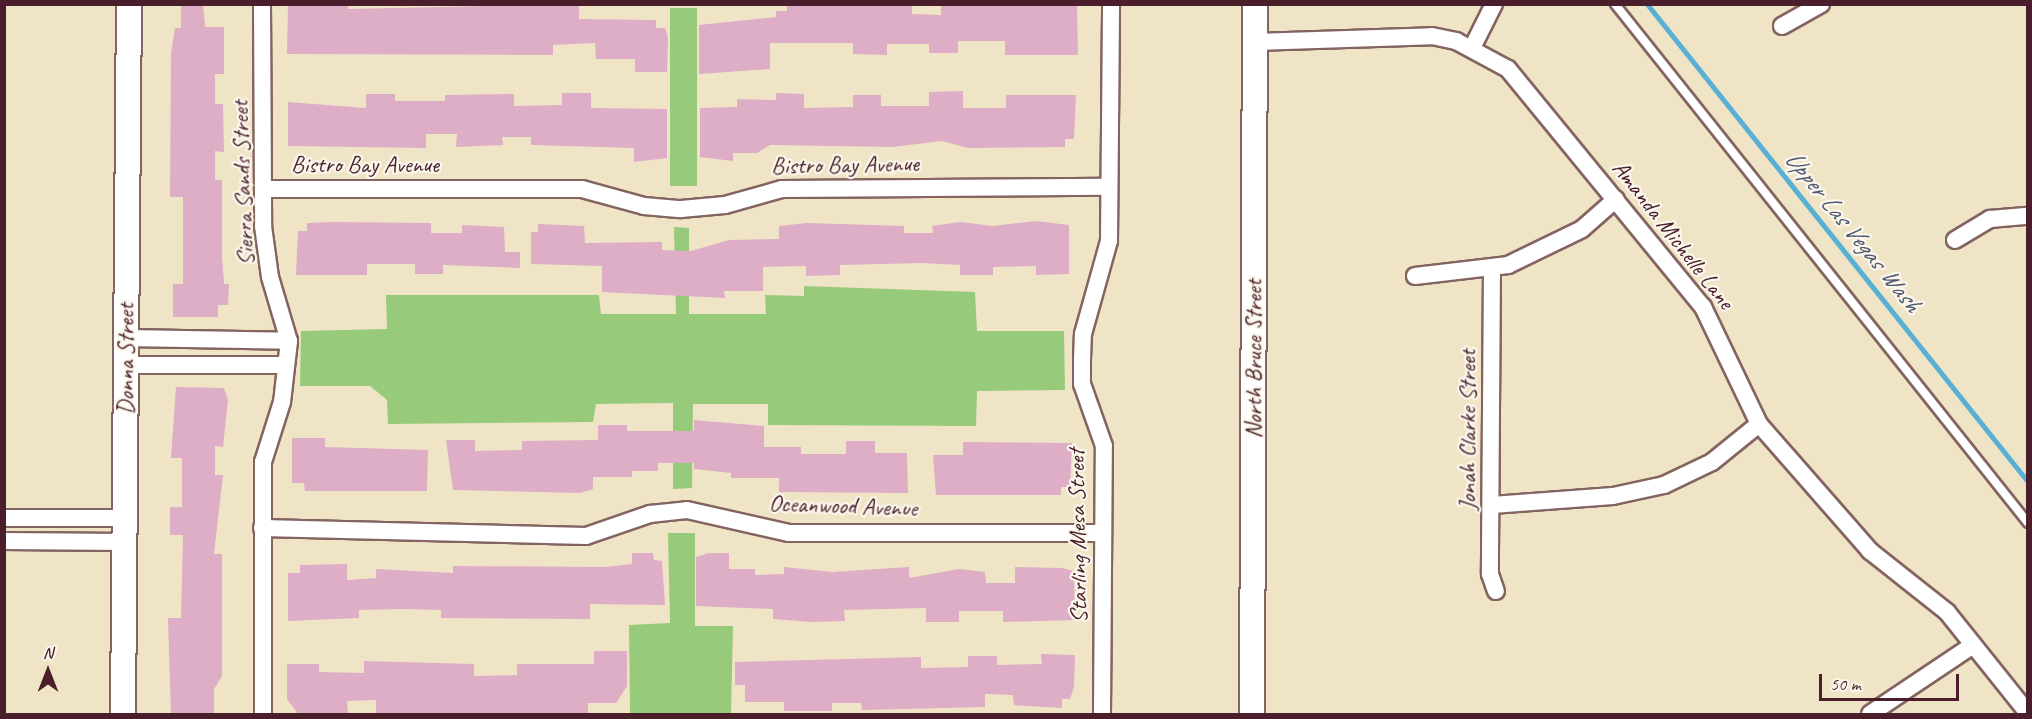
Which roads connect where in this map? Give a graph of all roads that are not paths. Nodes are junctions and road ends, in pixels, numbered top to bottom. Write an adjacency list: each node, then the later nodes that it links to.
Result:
1 (129, 4): 18 (street, Donna Street)
2 (262, 4): 12 (street, Sierra Sands Street)
3 (1111, 4): 11 (street, Starling Mesa Street)
4 (1255, 4): 9 (street, North Bruce Street)
5 (1494, 4): 10 (street)
6 (1615, 4): 27 (lane)
7 (1821, 4): 8 (street)
8 (1782, 26)
9 (1255, 42): 10 (street, Amanda Michelle Lane); 39 (street, North Bruce Street)
10 (1472, 48): 13 (street, Amanda Michelle Lane)
11 (1109, 187): 12 (street, Bistro Bay Avenue); 29 (street, Starling Mesa Street)
12 (264, 189): 19 (street, Sierra Sands Street)
13 (1616, 199): 16 (street); 22 (street, Amanda Michelle Lane)
14 (2028, 216): 15 (street)
15 (1955, 240)
16 (1492, 267): 17 (street); 23 (street, Jonah Clarke Street)
17 (1415, 276)
18 (125, 338): 19 (street); 20 (street, Donna Street)
19 (289, 341): 21 (street, Sierra Sands Street)
20 (125, 365): 21 (street); 26 (street, Donna Street)
21 (286, 365): 28 (street, Sierra Sands Street)
22 (1759, 424): 23 (street); 34 (street, Amanda Michelle Lane)
23 (1492, 505): 33 (street, Jonah Clarke Street)
24 (56, 517): 25 (street); 26 (street); 31 (street)
25 (4, 518)
26 (125, 518): 32 (street, Donna Street)
27 (2028, 523)
28 (262, 528): 29 (street, Oceanwood Avenue); 37 (street, Sierra Sands Street)
29 (1103, 533): 38 (street, Starling Mesa Street)
30 (4, 541): 31 (street)
31 (57, 541): 32 (street)
32 (125, 542): 36 (street, Donna Street)
33 (1496, 591)
34 (1973, 645): 35 (street, Amanda Michelle Lane); 40 (street)
35 (2028, 713)
36 (123, 714)
37 (263, 714)
38 (1102, 714)
39 (1252, 714)
40 (1870, 714)

